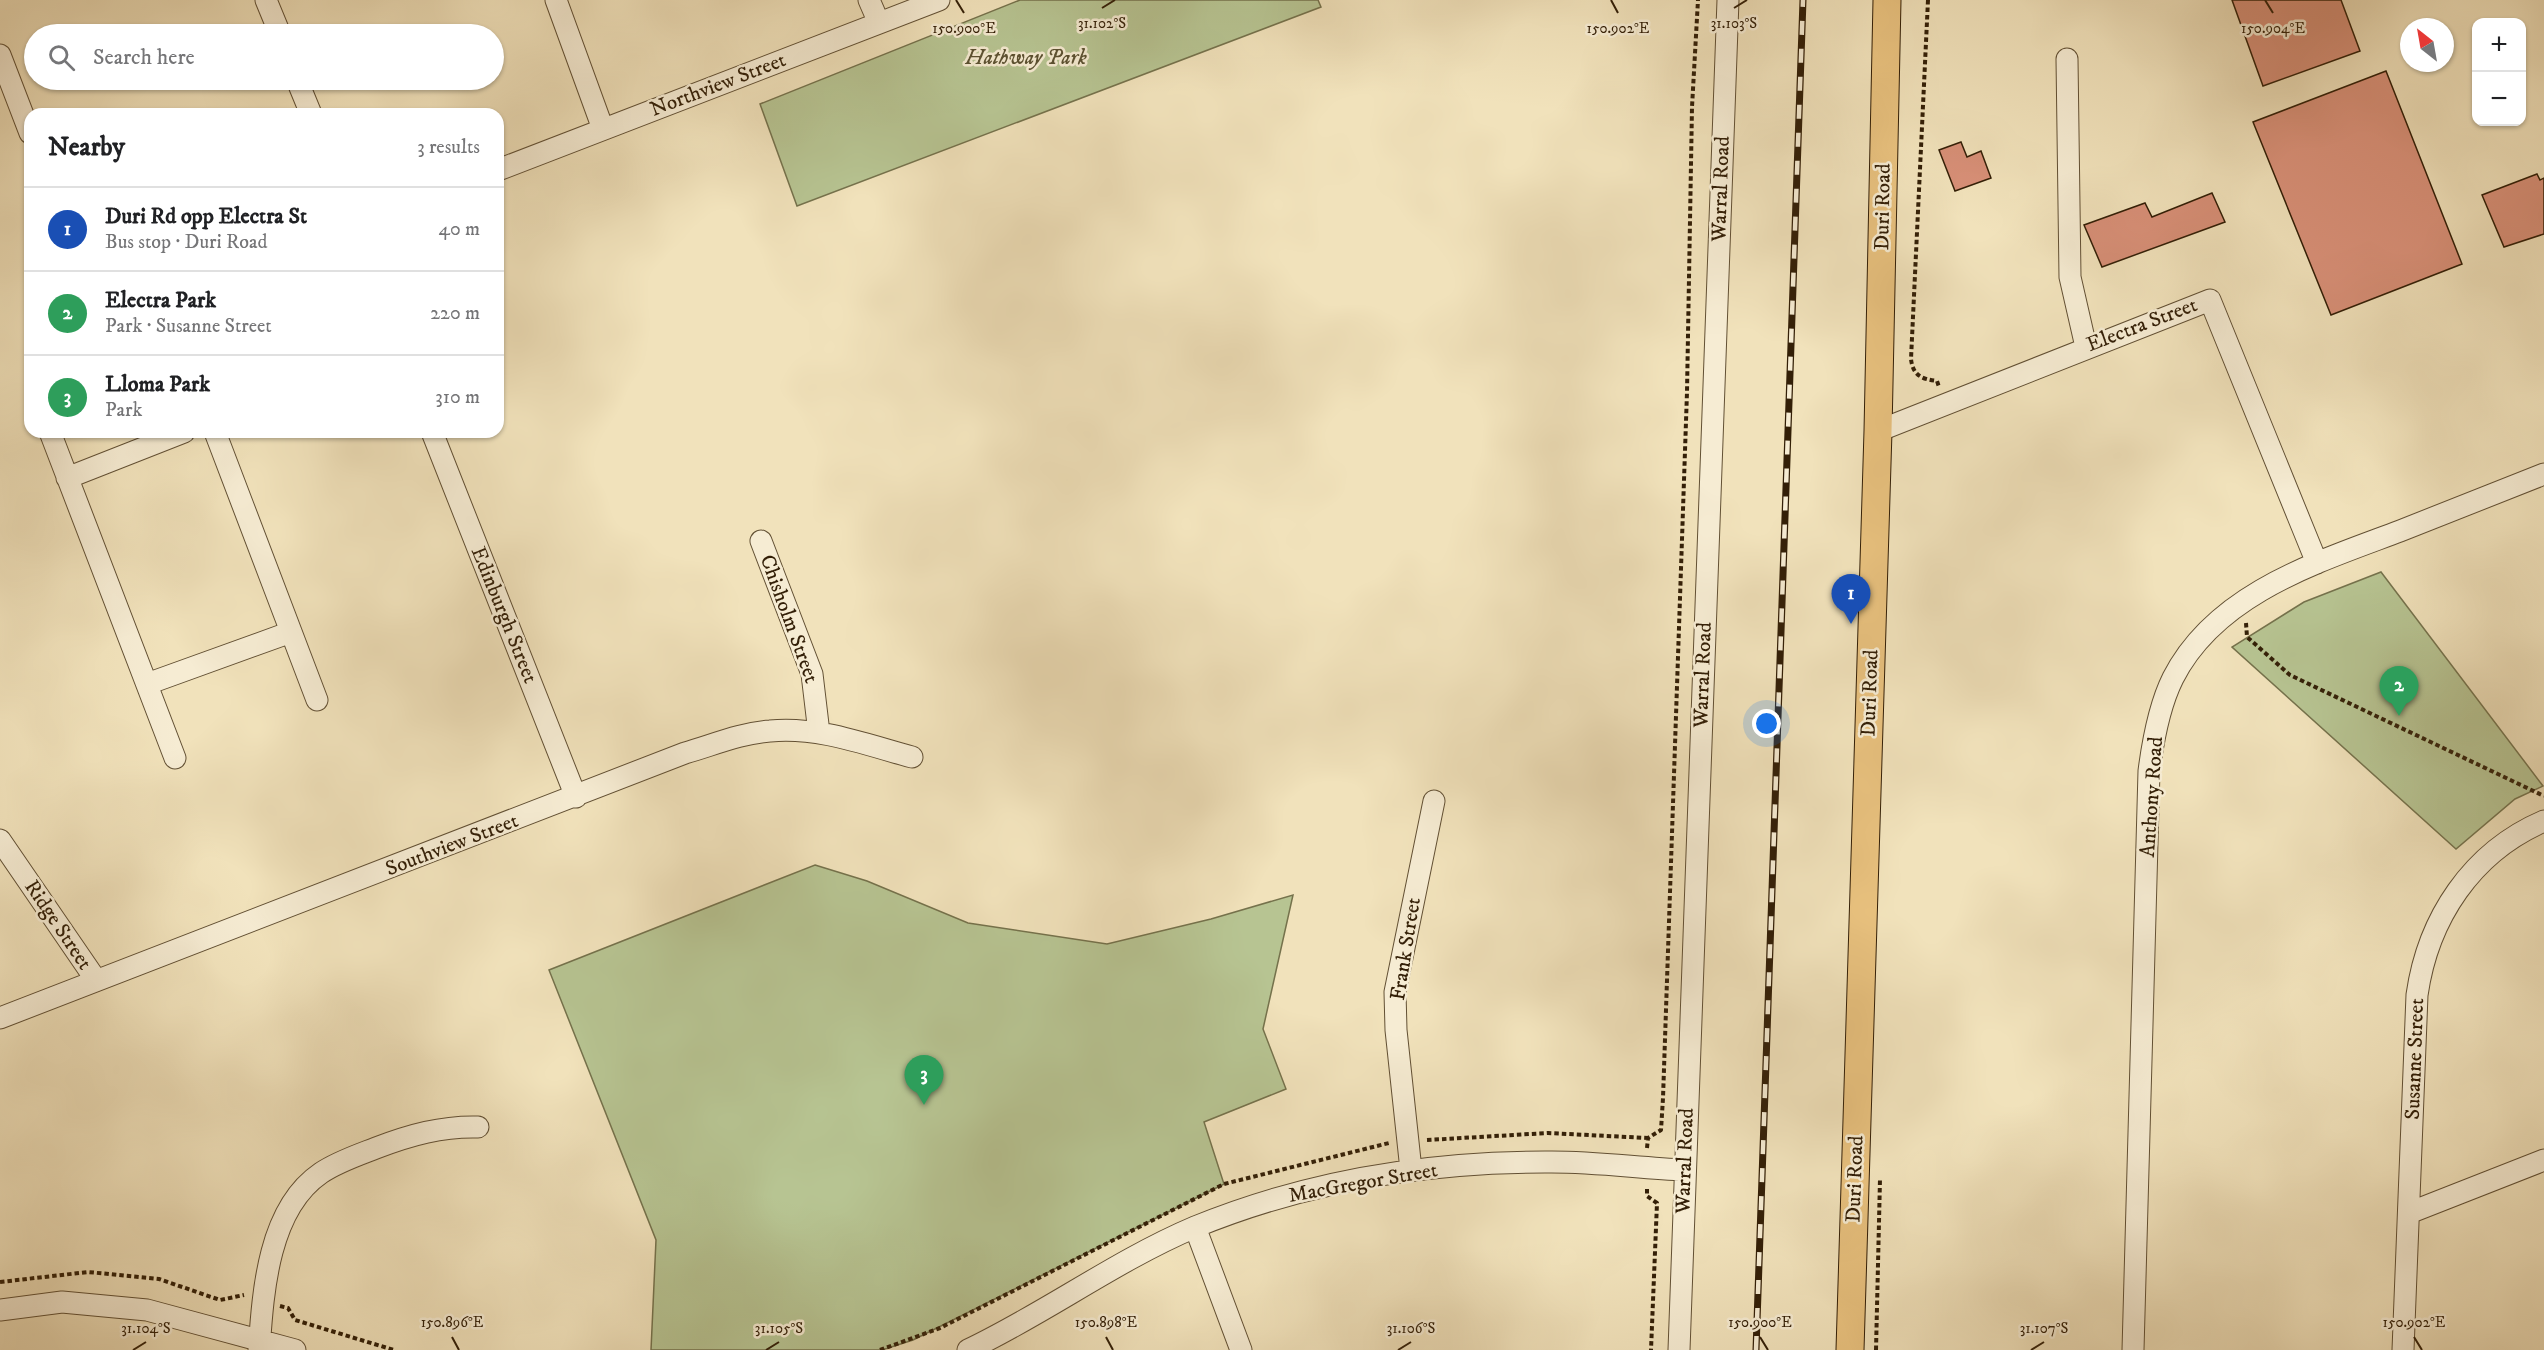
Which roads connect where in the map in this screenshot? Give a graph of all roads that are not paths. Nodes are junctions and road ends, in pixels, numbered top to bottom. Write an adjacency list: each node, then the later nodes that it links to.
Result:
1 (266, 0): 8 (street)
2 (556, 0): 14 (street)
3 (869, 0): 7 (street)
4 (939, 0): 7 (street, Northview Street)
5 (1728, 0): 41 (street, Warral Road)
6 (1887, 0): 17 (main road, Duri Road)
7 (879, 23): 14 (street, Northview Street)
8 (276, 24)
9 (0, 55): 13 (street)
10 (2067, 59): 16 (street)
11 (301, 90): 12 (street)
12 (308, 108)
13 (24, 117)
14 (603, 129): 15 (street, Northview Street)
15 (504, 168)
16 (2086, 347): 17 (street, Electra Street); 25 (street, Electra Street)
17 (1878, 430): 50 (main road, Duri Road)
18 (52, 438): 23 (street)
19 (169, 438): 23 (street)
20 (217, 438): 26 (street)
21 (434, 438): 32 (street, Edinburgh Street)
22 (2544, 474): 25 (street, Anthony Road)
23 (67, 478): 27 (street)
24 (761, 541): 29 (street, Chisholm Street)
25 (2317, 563): 51 (street, Anthony Road)
26 (291, 632): 27 (street); 28 (street)
27 (147, 684): 30 (street)
28 (317, 700)
29 (819, 733): 31 (street, Southview Street); 32 (street, Southview Street)
30 (175, 758)
31 (912, 758)
32 (576, 797): 36 (street, Southview Street)
33 (1434, 801): 40 (street, Frank Street)
34 (2544, 821): 42 (street, Susanne Street)
35 (0, 840): 36 (street, Ridge Street)
36 (96, 980): 37 (street, Southview Street)
37 (0, 1018)
38 (478, 1127): 45 (street)
39 (2544, 1160): 42 (street)
40 (1411, 1170): 41 (street, MacGregor Street); 43 (street, MacGregor Street)
41 (1685, 1170): 49 (street, Warral Road)
42 (2409, 1213): 52 (street, Susanne Street)
43 (1195, 1227): 47 (street, MacGregor Street); 48 (street)
44 (0, 1310): 45 (street)
45 (260, 1345): 46 (street)
46 (295, 1350)
47 (968, 1350)
48 (1241, 1350)
49 (1679, 1350)
50 (1850, 1350)
51 (2133, 1350)
52 (2403, 1350)

